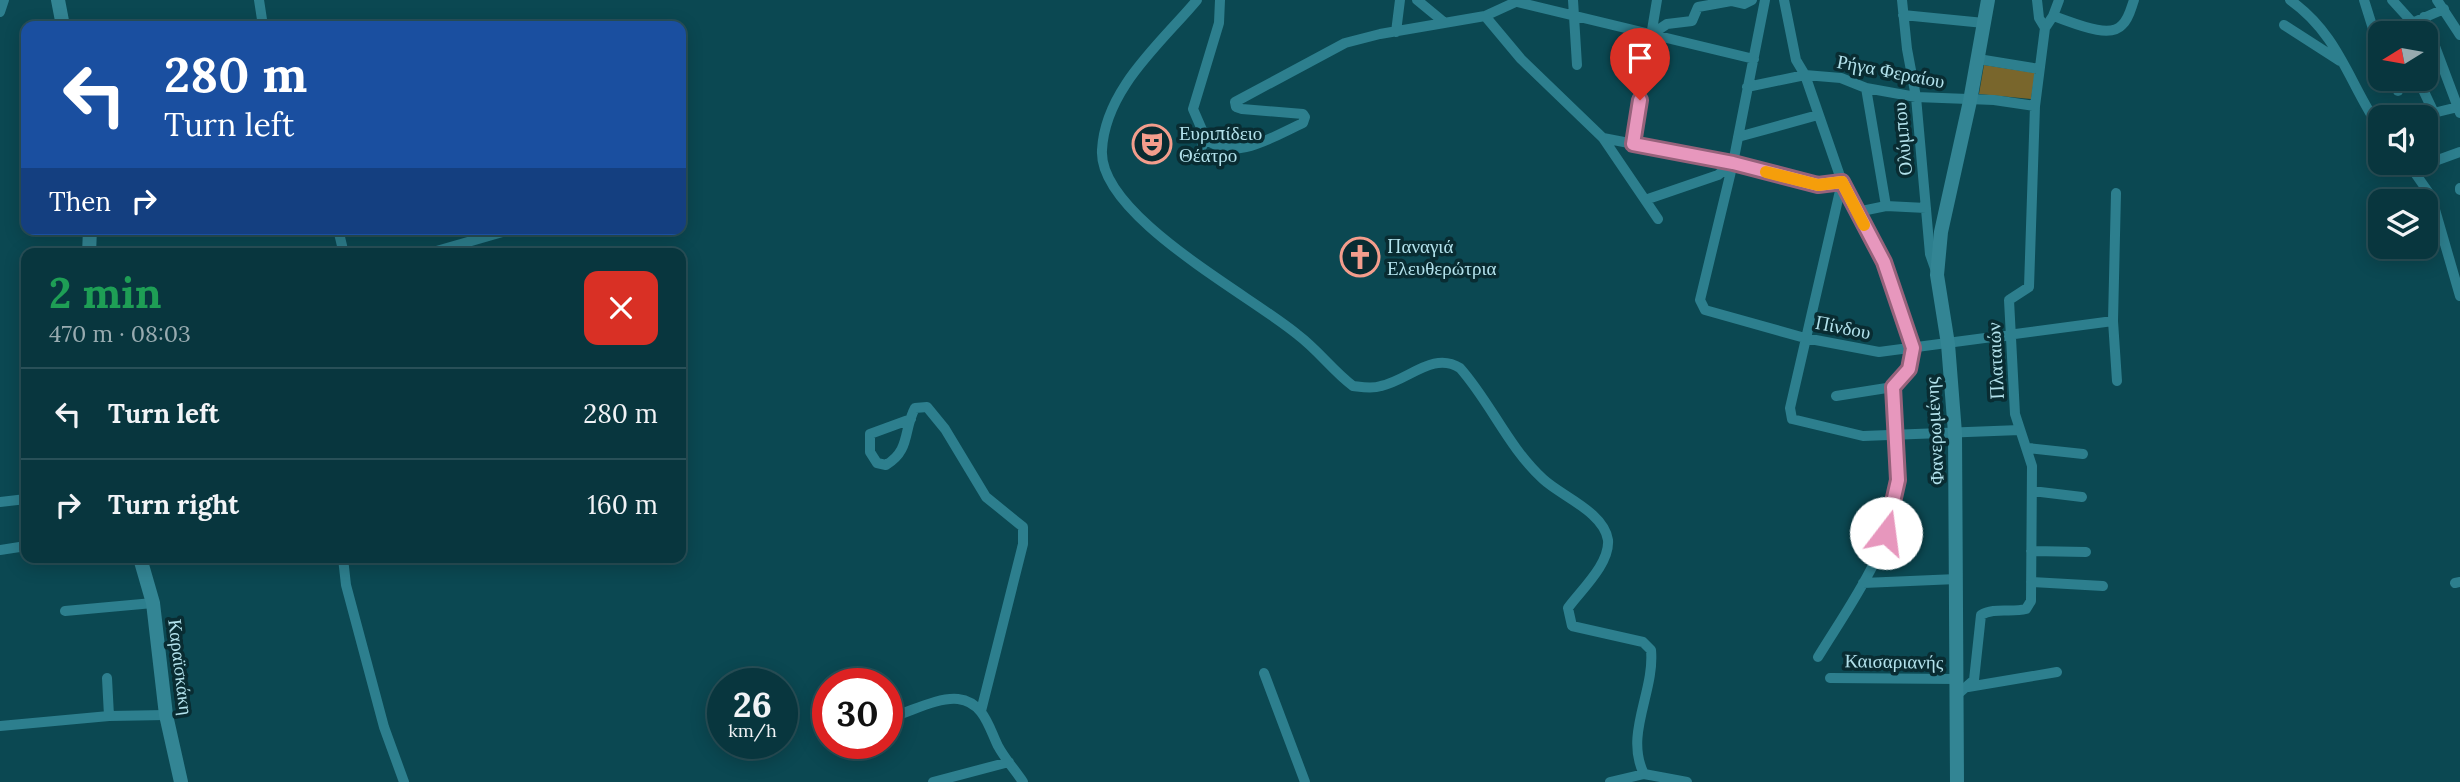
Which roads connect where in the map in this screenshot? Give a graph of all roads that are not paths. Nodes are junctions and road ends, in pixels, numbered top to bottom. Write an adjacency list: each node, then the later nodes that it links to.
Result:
1 (4, 0): 24 (street)
2 (58, 0): 30 (main road)
3 (259, 0): 31 (street)
4 (1198, 0): 119 (street)
5 (1220, 0): 59 (street)
6 (1400, 0): 39 (street)
7 (1417, 0): 35 (street)
8 (1573, 0): 27 (street)
9 (1657, 0): 40 (street)
10 (1732, 0): 11 (street); 40 (street)
11 (1752, 0)
12 (1765, 0): 42 (street)
13 (1784, 0): 47 (street)
14 (1902, 0): 25 (street, Ολύμπου)
15 (1989, 0): 36 (main road, Φανερωμένης)
16 (2037, 0): 38 (street)
17 (2059, 0): 28 (street)
18 (2134, 0): 28 (street)
19 (2290, 0): 44 (street)
20 (2364, 0): 32 (street)
21 (2392, 0): 33 (street)
22 (1518, 1): 26 (street); 27 (street)
23 (2441, 4): 29 (street); 41 (street)
24 (0, 12)
25 (1903, 15): 36 (street); 50 (street, Ολύμπου)
26 (1485, 16): 35 (street); 58 (street)
27 (1574, 16): 40 (street); 45 (street)
28 (2053, 16): 38 (street)
29 (2424, 17): 34 (street); 54 (street)
30 (61, 21)
31 (262, 21)
32 (2371, 21)
33 (2411, 21)
34 (2414, 21)
35 (1445, 23): 39 (street)
36 (1984, 23): 43 (main road, Φανερωμένης)
37 (2284, 25): 44 (street)
38 (2045, 27): 46 (street)
39 (1396, 32): 59 (street)
40 (1652, 34): 42 (street); 60 (street)
41 (2460, 35)
42 (1754, 59): 48 (street)
43 (1978, 59): 46 (street); 51 (main road, Φανερωμένης)
44 (2340, 61): 53 (street)
45 (1577, 65)
46 (2039, 69): 52 (street)
47 (1805, 75): 48 (street, Ρήγα Φεραίου); 49 (street, Ρήγα Φεραίου); 56 (street)
48 (1747, 87): 57 (street)
49 (1866, 88): 50 (street, Ρήγα Φεραίου); 69 (street)
50 (1916, 97): 51 (street, Ρήγα Φεραίου); 70 (street, Ολύμπου)
51 (1970, 102): 52 (street, Ρήγα Φεραίου); 75 (main road, Φανερωμένης)
52 (2035, 106): 78 (street, Πλαταιών)
53 (2368, 108)
54 (2459, 110): 55 (street)
55 (2438, 113)
56 (1818, 115): 57 (street); 66 (street)
57 (1738, 137): 64 (street)
58 (1603, 138): 60 (street); 68 (street)
59 (1206, 139): 62 (street)
60 (1633, 144): 64 (street)
61 (2460, 152): 63 (street)
62 (1198, 154)
63 (2438, 158)
64 (1733, 163): 66 (street); 68 (street); 79 (street, Πίνδου)
65 (2417, 175): 76 (street)
66 (1842, 182): 71 (street); 79 (street)
67 (2116, 193): 77 (street)
68 (1645, 200): 72 (street)
69 (1886, 206): 70 (street); 71 (street)
70 (1926, 208): 75 (street, Ολύμπου)
71 (1857, 212): 81 (street)
72 (1658, 219)
73 (492, 235): 74 (street)
74 (447, 248)
75 (1937, 275): 80 (main road, Φανερωμένης)
76 (2460, 296)
77 (2113, 321): 78 (street, Πίνδου); 82 (street)
78 (2013, 333): 80 (street, Πίνδου); 86 (street, Πλαταιών)
79 (1805, 338): 81 (street, Πίνδου); 88 (street)
80 (1948, 344): 81 (street, Πίνδου); 87 (main road, Φανερωμένης)
81 (1913, 348): 83 (street)
82 (2117, 381)
83 (1893, 387): 84 (street); 88 (street)
84 (1836, 397)
85 (911, 419): 85 (street); 113 (street)
86 (2020, 430): 87 (street); 89 (street, Πλαταιών)
87 (1955, 433): 88 (street); 101 (main road, Φανερωμένης)
88 (1897, 436): 103 (street)
89 (2028, 448): 90 (street); 91 (street, Πλαταιών)
90 (2083, 454)
91 (2032, 491): 92 (street); 97 (street, Πλαταιών)
92 (2082, 497)
93 (21, 500): 94 (street)
94 (0, 502)
95 (21, 547): 96 (street)
96 (0, 550)
97 (2031, 551): 98 (street); 102 (street, Πλαταιών)
98 (2087, 552)
99 (141, 563): 105 (main road, Καραϊσκάκη)
100 (343, 563): 121 (street)
101 (1957, 579): 103 (street); 112 (main road, Φανερωμένης)
102 (2031, 582): 104 (street); 112 (street)
103 (1863, 583): 107 (street)
104 (2103, 586)
105 (153, 603): 106 (street); 115 (main road, Καραϊσκάκη)
106 (65, 611)
107 (1818, 657)
108 (2057, 672): 112 (street, Καισαριανής)
109 (1264, 673): 124 (street)
110 (107, 678): 116 (street)
111 (1830, 678): 112 (street, Καισαριανής)
112 (1961, 687): 127 (main road, Φανερωμένης)
113 (981, 711): 114 (street); 118 (street)
114 (903, 714)
115 (166, 715): 116 (street); 120 (main road, Καραϊσκάκη)
116 (109, 716): 117 (street)
117 (0, 726)
118 (1009, 762): 122 (street); 123 (street)
119 (1644, 774): 125 (street); 126 (street)
120 (181, 782)
121 (404, 782)
122 (933, 782)
123 (1023, 782)
124 (1305, 782)
125 (1610, 782)
126 (1687, 782)
127 (1957, 782)

